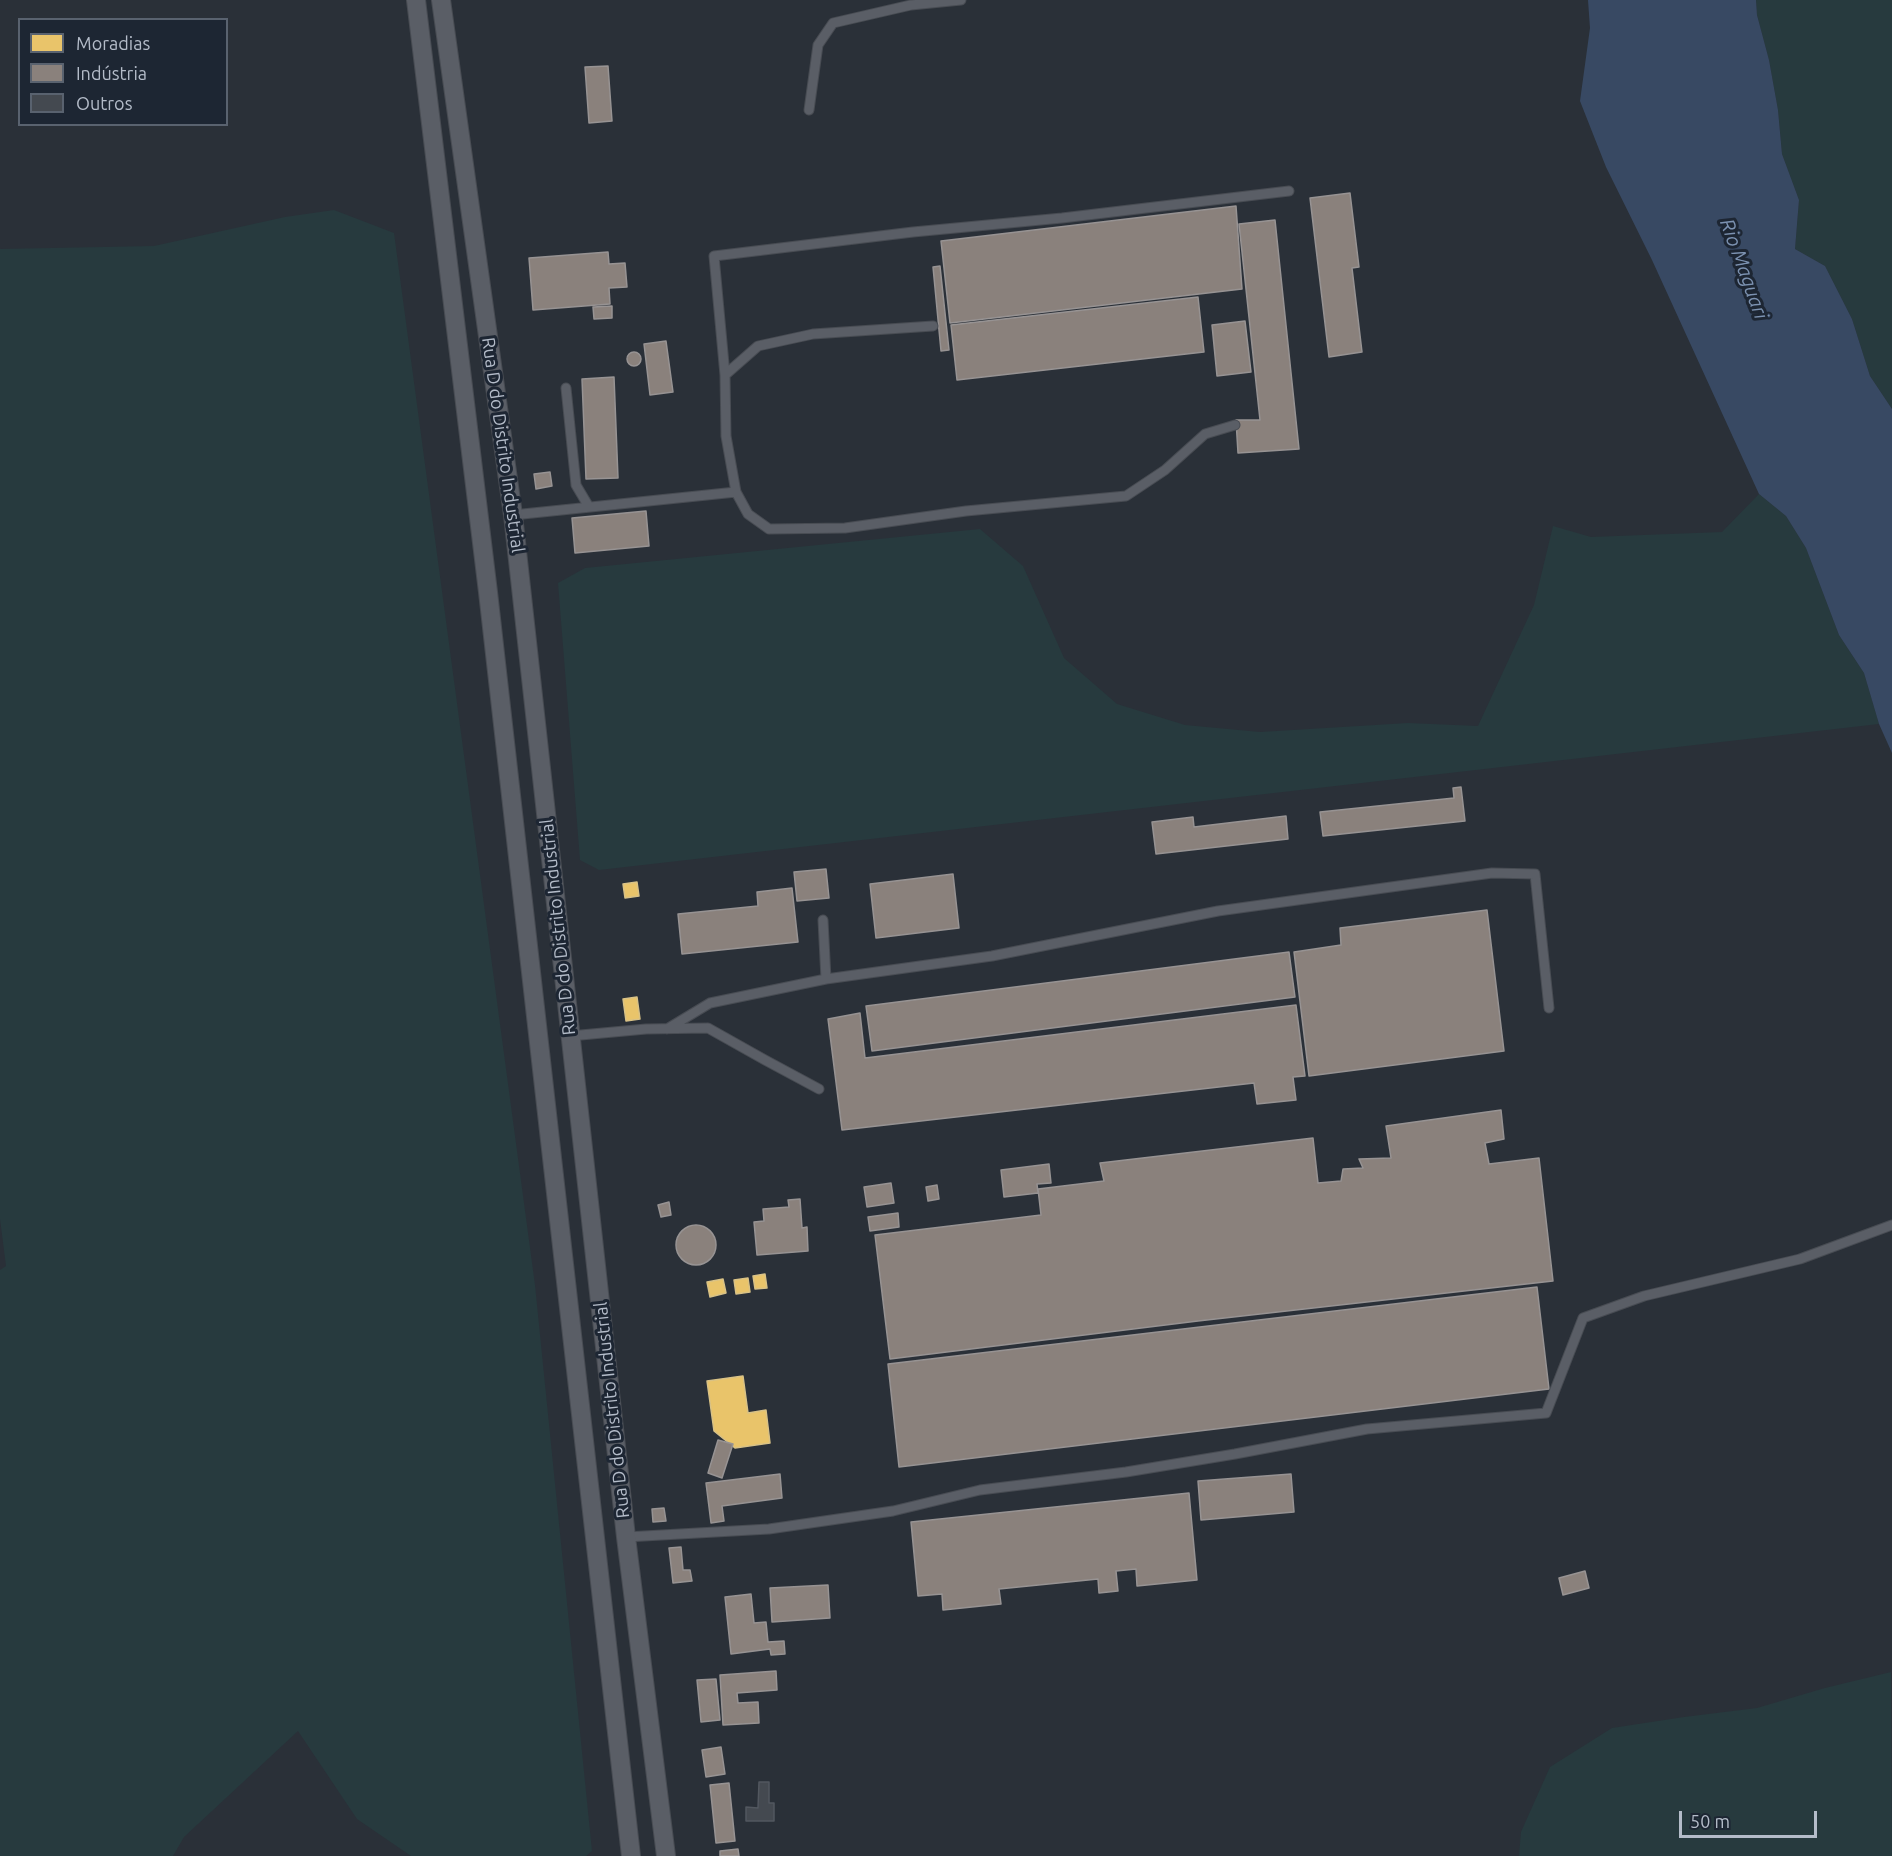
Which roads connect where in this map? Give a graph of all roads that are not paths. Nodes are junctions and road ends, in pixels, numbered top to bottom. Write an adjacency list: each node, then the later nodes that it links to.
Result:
1 (416, 0): 21 (street, Rua D do Distrito Industrial)
2 (441, 0): 12 (street, Rua D do Distrito Industrial)
3 (961, 0): 4 (lane)
4 (809, 110)
5 (1288, 191): 7 (lane)
6 (933, 326): 7 (lane)
7 (725, 375): 10 (lane)
8 (566, 388): 11 (lane)
9 (1235, 424): 10 (lane)
10 (736, 492): 11 (lane)
11 (589, 507): 12 (lane)
12 (513, 515): 17 (street, Rua D do Distrito Industrial)
13 (823, 920): 14 (lane)
14 (826, 979): 15 (lane); 16 (lane)
15 (1549, 1008)
16 (667, 1029): 17 (lane); 18 (lane)
17 (570, 1036): 20 (street, Rua D do Distrito Industrial)
18 (819, 1089)
19 (1892, 1225): 20 (lane)
20 (626, 1537): 21 (street); 23 (street, Rua D do Distrito Industrial)
21 (595, 1543): 22 (street, Rua D do Distrito Industrial)
22 (631, 1856)
23 (666, 1856)

